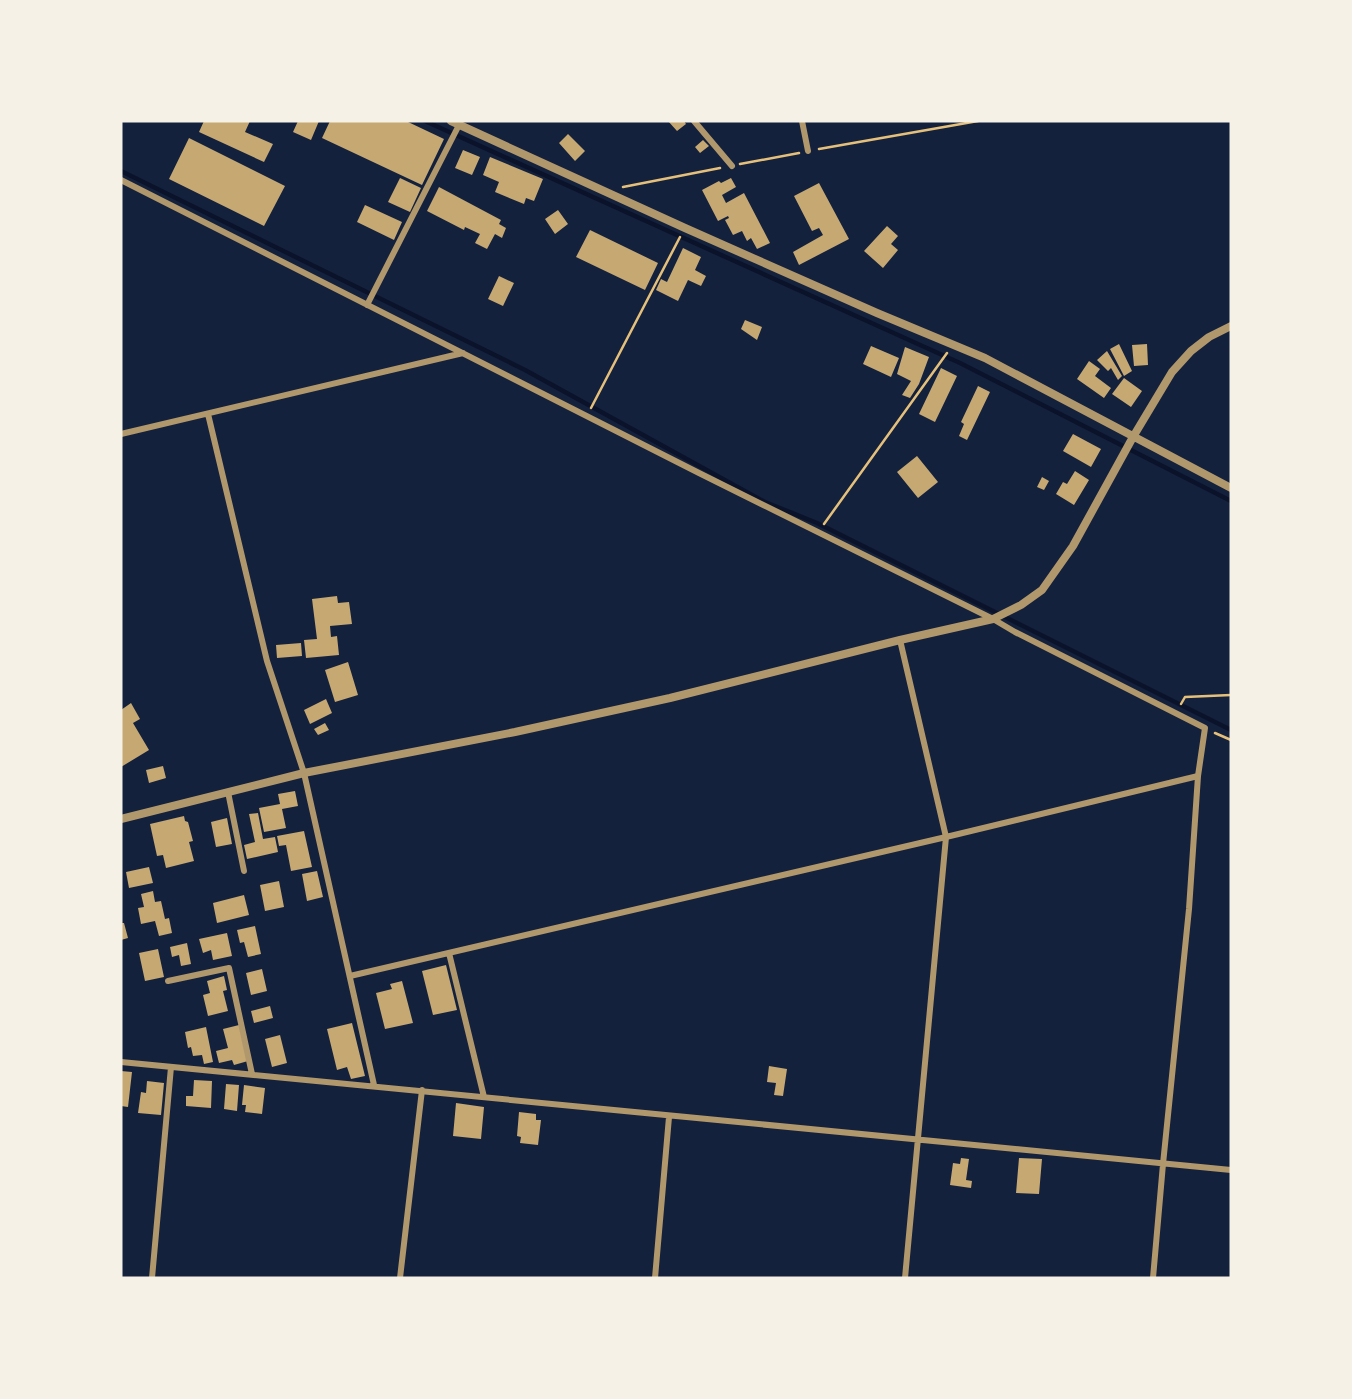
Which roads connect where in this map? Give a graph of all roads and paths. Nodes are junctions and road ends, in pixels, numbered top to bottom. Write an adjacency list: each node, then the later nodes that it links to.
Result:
1 (694, 121): 6 (street)
2 (802, 121): 5 (street)
3 (978, 121): 5 (path)
4 (455, 123): 8 (street); 10 (street)
5 (808, 151): 6 (path)
6 (732, 166): 8 (path)
7 (121, 180): 10 (street)
8 (603, 190): 9 (street)
9 (685, 228): 12 (street); 15 (path)
10 (367, 305): 13 (street)
11 (1231, 326): 17 (street)
12 (953, 345): 17 (street); 19 (path)
13 (464, 353): 14 (street); 15 (street)
14 (208, 414): 16 (street); 26 (street)
15 (587, 416): 19 (street)
16 (121, 434)
17 (1133, 437): 18 (street); 20 (street)
18 (1231, 488)
19 (818, 533): 20 (street)
20 (993, 619): 21 (street); 23 (street)
21 (900, 640): 26 (street); 30 (street)
22 (1231, 695): 23 (path)
23 (1177, 713): 24 (street)
24 (1205, 728): 25 (path); 27 (street)
25 (1231, 740)
26 (304, 773): 28 (street); 33 (street)
27 (1198, 776): 30 (street); 43 (street)
28 (228, 792): 29 (street); 31 (street)
29 (121, 819)
30 (946, 837): 32 (street); 42 (street)
31 (244, 871)
32 (449, 953): 33 (street); 40 (street)
33 (350, 976): 38 (street)
34 (167, 981): 37 (street)
35 (121, 1062): 36 (street)
36 (171, 1067): 37 (street); 45 (street)
37 (253, 1074): 38 (street)
38 (374, 1085): 39 (street)
39 (422, 1090): 40 (street); 46 (street)
40 (484, 1097): 41 (street)
41 (669, 1116): 42 (street); 47 (street)
42 (917, 1140): 43 (street); 48 (street)
43 (1163, 1164): 44 (street); 49 (street)
44 (1231, 1171)
45 (152, 1278)
46 (400, 1278)
47 (655, 1278)
48 (905, 1278)
49 (1153, 1278)

